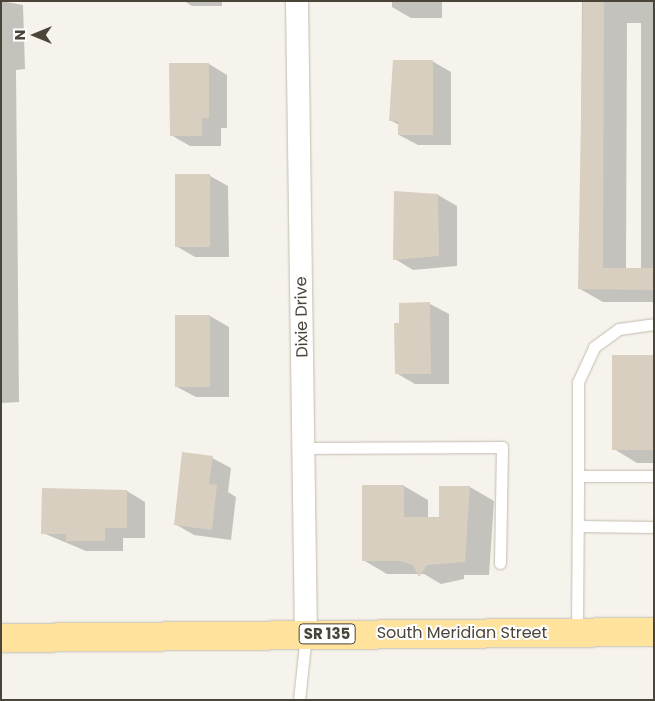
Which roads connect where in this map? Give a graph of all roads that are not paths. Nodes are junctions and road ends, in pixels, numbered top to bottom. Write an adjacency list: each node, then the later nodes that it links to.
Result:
1 (297, 1): 3 (street, Dixie Drive)
2 (654, 324): 4 (lane)
3 (304, 448): 8 (lane); 11 (street, Dixie Drive)
4 (578, 476): 5 (lane); 6 (lane)
5 (654, 476)
6 (578, 526): 7 (lane); 9 (lane)
7 (654, 526)
8 (500, 563)
9 (577, 632): 10 (main road, South Meridian Street / SR 135); 11 (main road, South Meridian Street / SR 135)
10 (654, 632)
11 (306, 634): 12 (main road, South Meridian Street / SR 135); 13 (lane)
12 (1, 638)
13 (300, 700)

